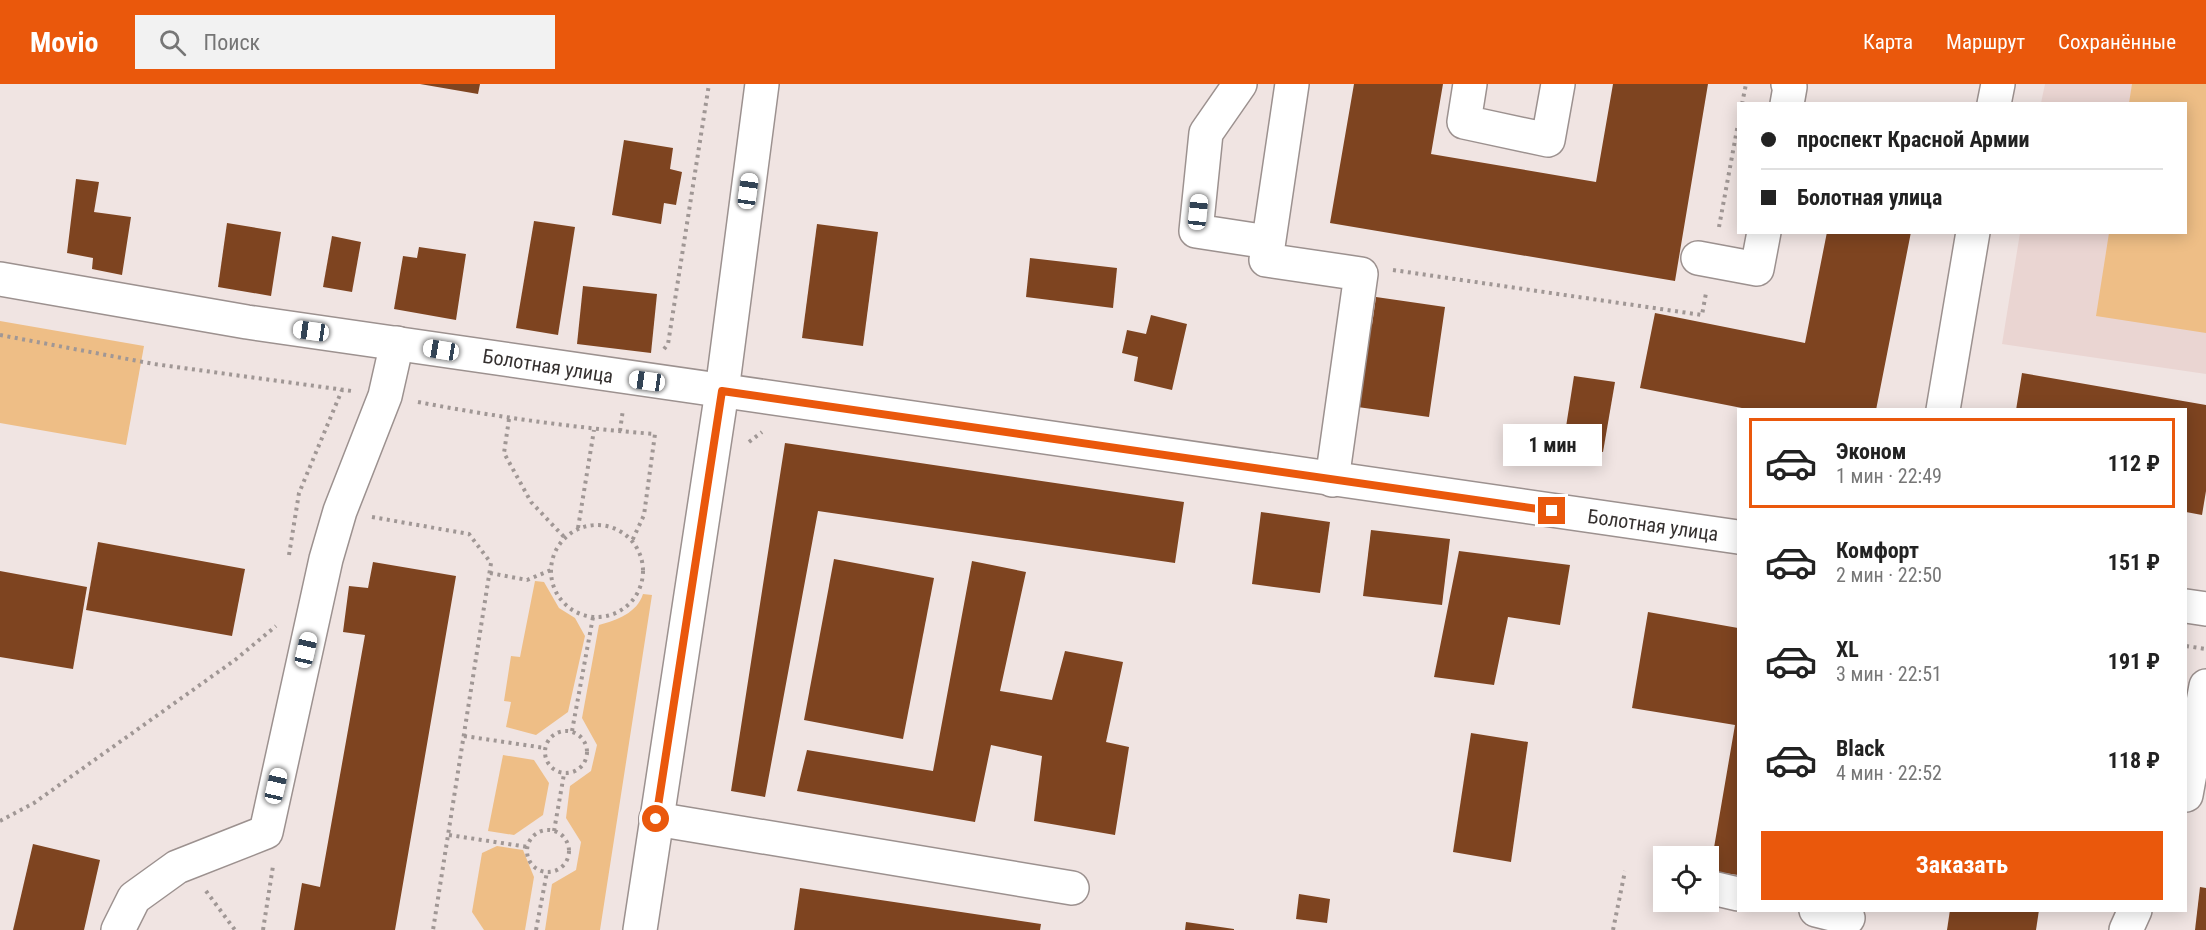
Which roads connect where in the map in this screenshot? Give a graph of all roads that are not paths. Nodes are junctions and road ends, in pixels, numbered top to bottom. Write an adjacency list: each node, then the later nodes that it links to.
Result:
1 (762, 84): 16 (street)
2 (1240, 84): 12 (street)
3 (1292, 84): 12 (street)
4 (1470, 84): 5 (street)
5 (1558, 84)
6 (1788, 84): 8 (street)
7 (1998, 84): 9 (street)
8 (1787, 102)
9 (1994, 102)
10 (1764, 234): 13 (street)
11 (1973, 234): 17 (street)
12 (1268, 242): 18 (street)
13 (1706, 259)
14 (0, 279): 15 (street, Болотная улица)
15 (397, 343): 16 (street, Болотная улица); 31 (street)
16 (722, 391): 18 (street, Болотная улица); 24 (street)
17 (1943, 408)
18 (1332, 480): 19 (street, Болотная улица)
19 (1737, 537)
20 (2187, 606): 21 (street)
21 (2206, 609)
22 (2206, 686): 23 (street)
23 (2187, 790)
24 (656, 819): 25 (street); 32 (street)
25 (1072, 888)
26 (1719, 890): 27 (street)
27 (1737, 894)
28 (1823, 912): 30 (street)
29 (2134, 912): 33 (street)
30 (1848, 919)
31 (118, 930)
32 (640, 930)
33 (2126, 930)

